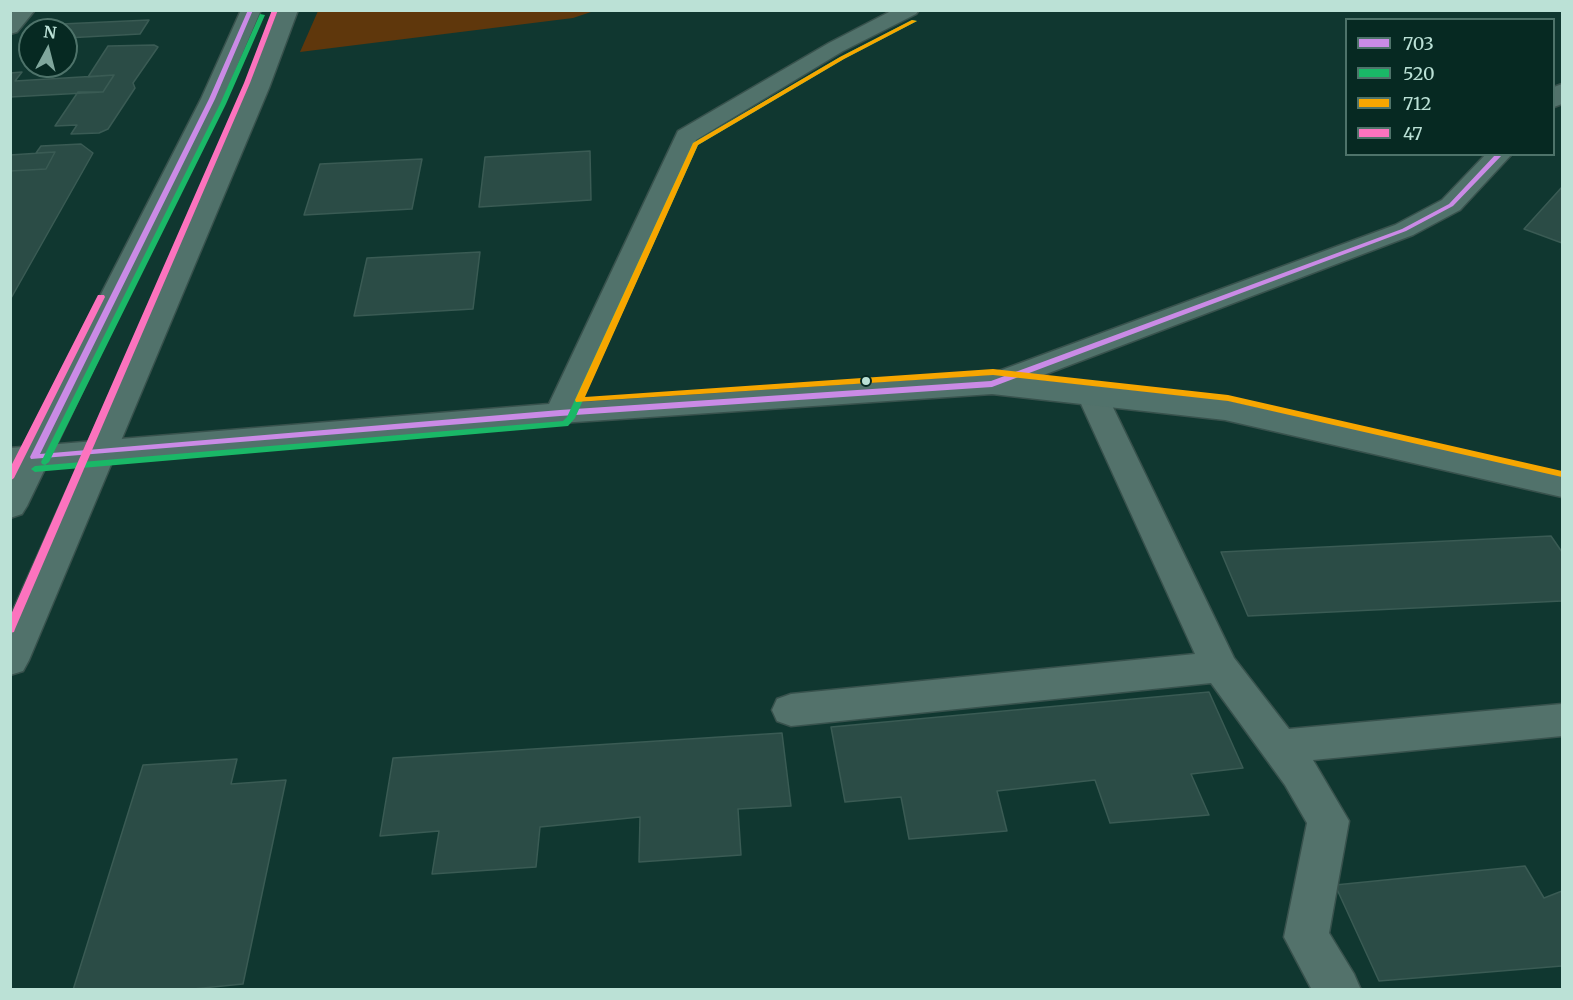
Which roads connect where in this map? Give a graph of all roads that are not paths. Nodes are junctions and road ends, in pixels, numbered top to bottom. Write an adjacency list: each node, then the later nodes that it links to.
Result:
1 (25, 10): 5 (street)
2 (251, 10): 11 (main road)
3 (288, 10): 10 (main road)
4 (909, 10): 9 (main road)
5 (10, 28)
6 (1498, 156): 7 (main road)
7 (992, 384): 8 (main road); 9 (main road)
8 (1092, 395): 12 (main road); 15 (street)
9 (560, 413): 10 (main road)
10 (99, 452): 11 (main road); 14 (main road)
11 (22, 458): 13 (main road)
12 (1563, 486)
13 (10, 506)
14 (10, 660)
15 (1220, 667): 16 (street); 18 (street)
16 (791, 710)
17 (1563, 720): 18 (street)
18 (1279, 747): 19 (street)
19 (1338, 990)

